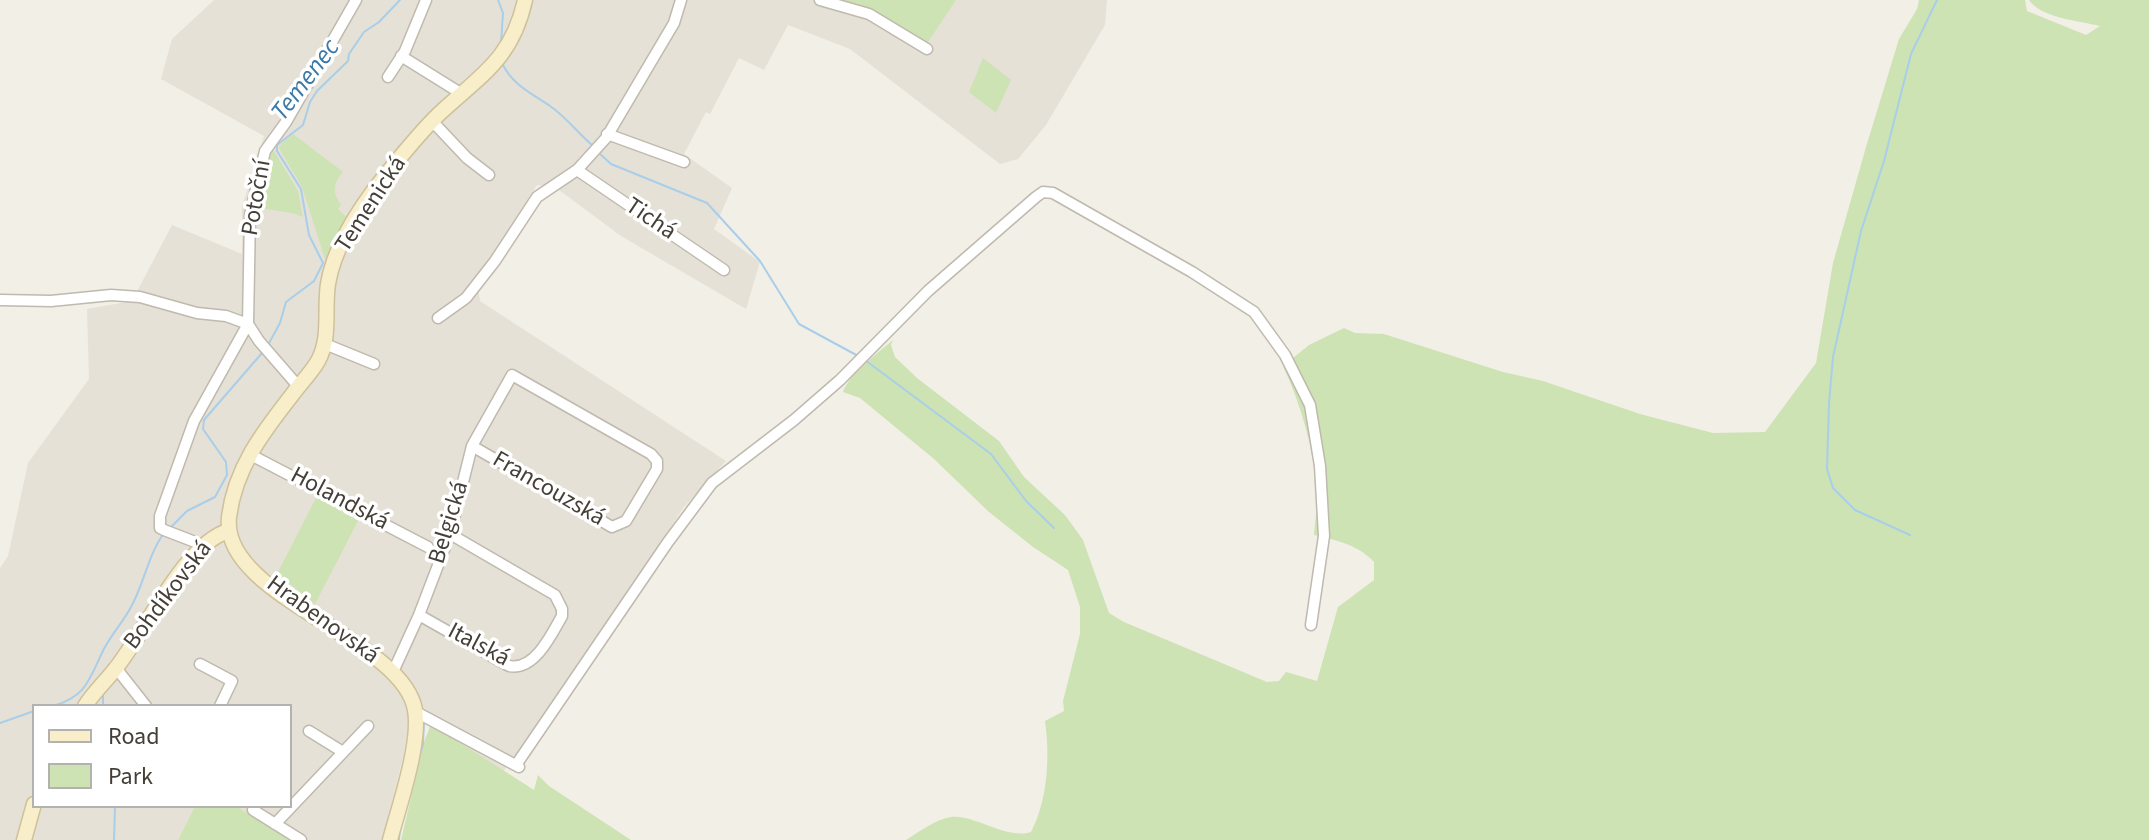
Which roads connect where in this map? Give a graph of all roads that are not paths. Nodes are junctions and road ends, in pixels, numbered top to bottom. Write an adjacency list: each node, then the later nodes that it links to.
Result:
1 (356, 0): 18 (street, Potoční)
2 (426, 0): 7 (street)
3 (525, 0): 9 (street, Temenická)
4 (681, 0): 11 (street)
5 (820, 0): 6 (street)
6 (927, 49)
7 (401, 56): 8 (street); 9 (street)
8 (388, 77)
9 (462, 94): 10 (street, Temenická)
10 (432, 121): 14 (street); 19 (street, Temenická)
11 (607, 134): 12 (street); 13 (street)
12 (684, 162)
13 (577, 170): 15 (street, Tichá); 17 (street)
14 (489, 175)
15 (724, 270)
16 (0, 300): 18 (street)
17 (438, 318)
18 (248, 324): 22 (street); 27 (street, Potoční)
19 (325, 344): 20 (street); 22 (street, Temenická)
20 (374, 364)
21 (512, 375): 23 (street, Belgická); 23 (street, Francouzská)
22 (298, 386): 24 (street, Temenická)
23 (472, 446): 26 (street, Belgická)
24 (249, 454): 25 (street, Temenická); 28 (street, Holandská)
25 (228, 531): 27 (street, Bohdíkovská); 33 (street, Hrabenovská)
26 (450, 534): 29 (street, Belgická); 29 (street, Italská)
27 (203, 545): 32 (street, Bohdíkovská)
28 (428, 547)
29 (419, 615): 33 (street, Belgická)
30 (1311, 625): 37 (street)
31 (200, 664): 36 (street)
32 (116, 668): 34 (street, Bohdíkovská); 35 (street, Bohdíkovská)
33 (392, 674): 37 (street, Hrabenovská)
34 (87, 704)
35 (144, 704)
36 (221, 704)
37 (416, 712): 48 (street)
38 (368, 726): 40 (street)
39 (309, 731): 40 (street)
40 (343, 752): 41 (street)
41 (292, 806)
42 (33, 808): 46 (street)
43 (290, 808): 45 (street)
44 (253, 810): 45 (street)
45 (275, 824): 47 (street)
46 (24, 840)
47 (301, 840)
48 (390, 840)

